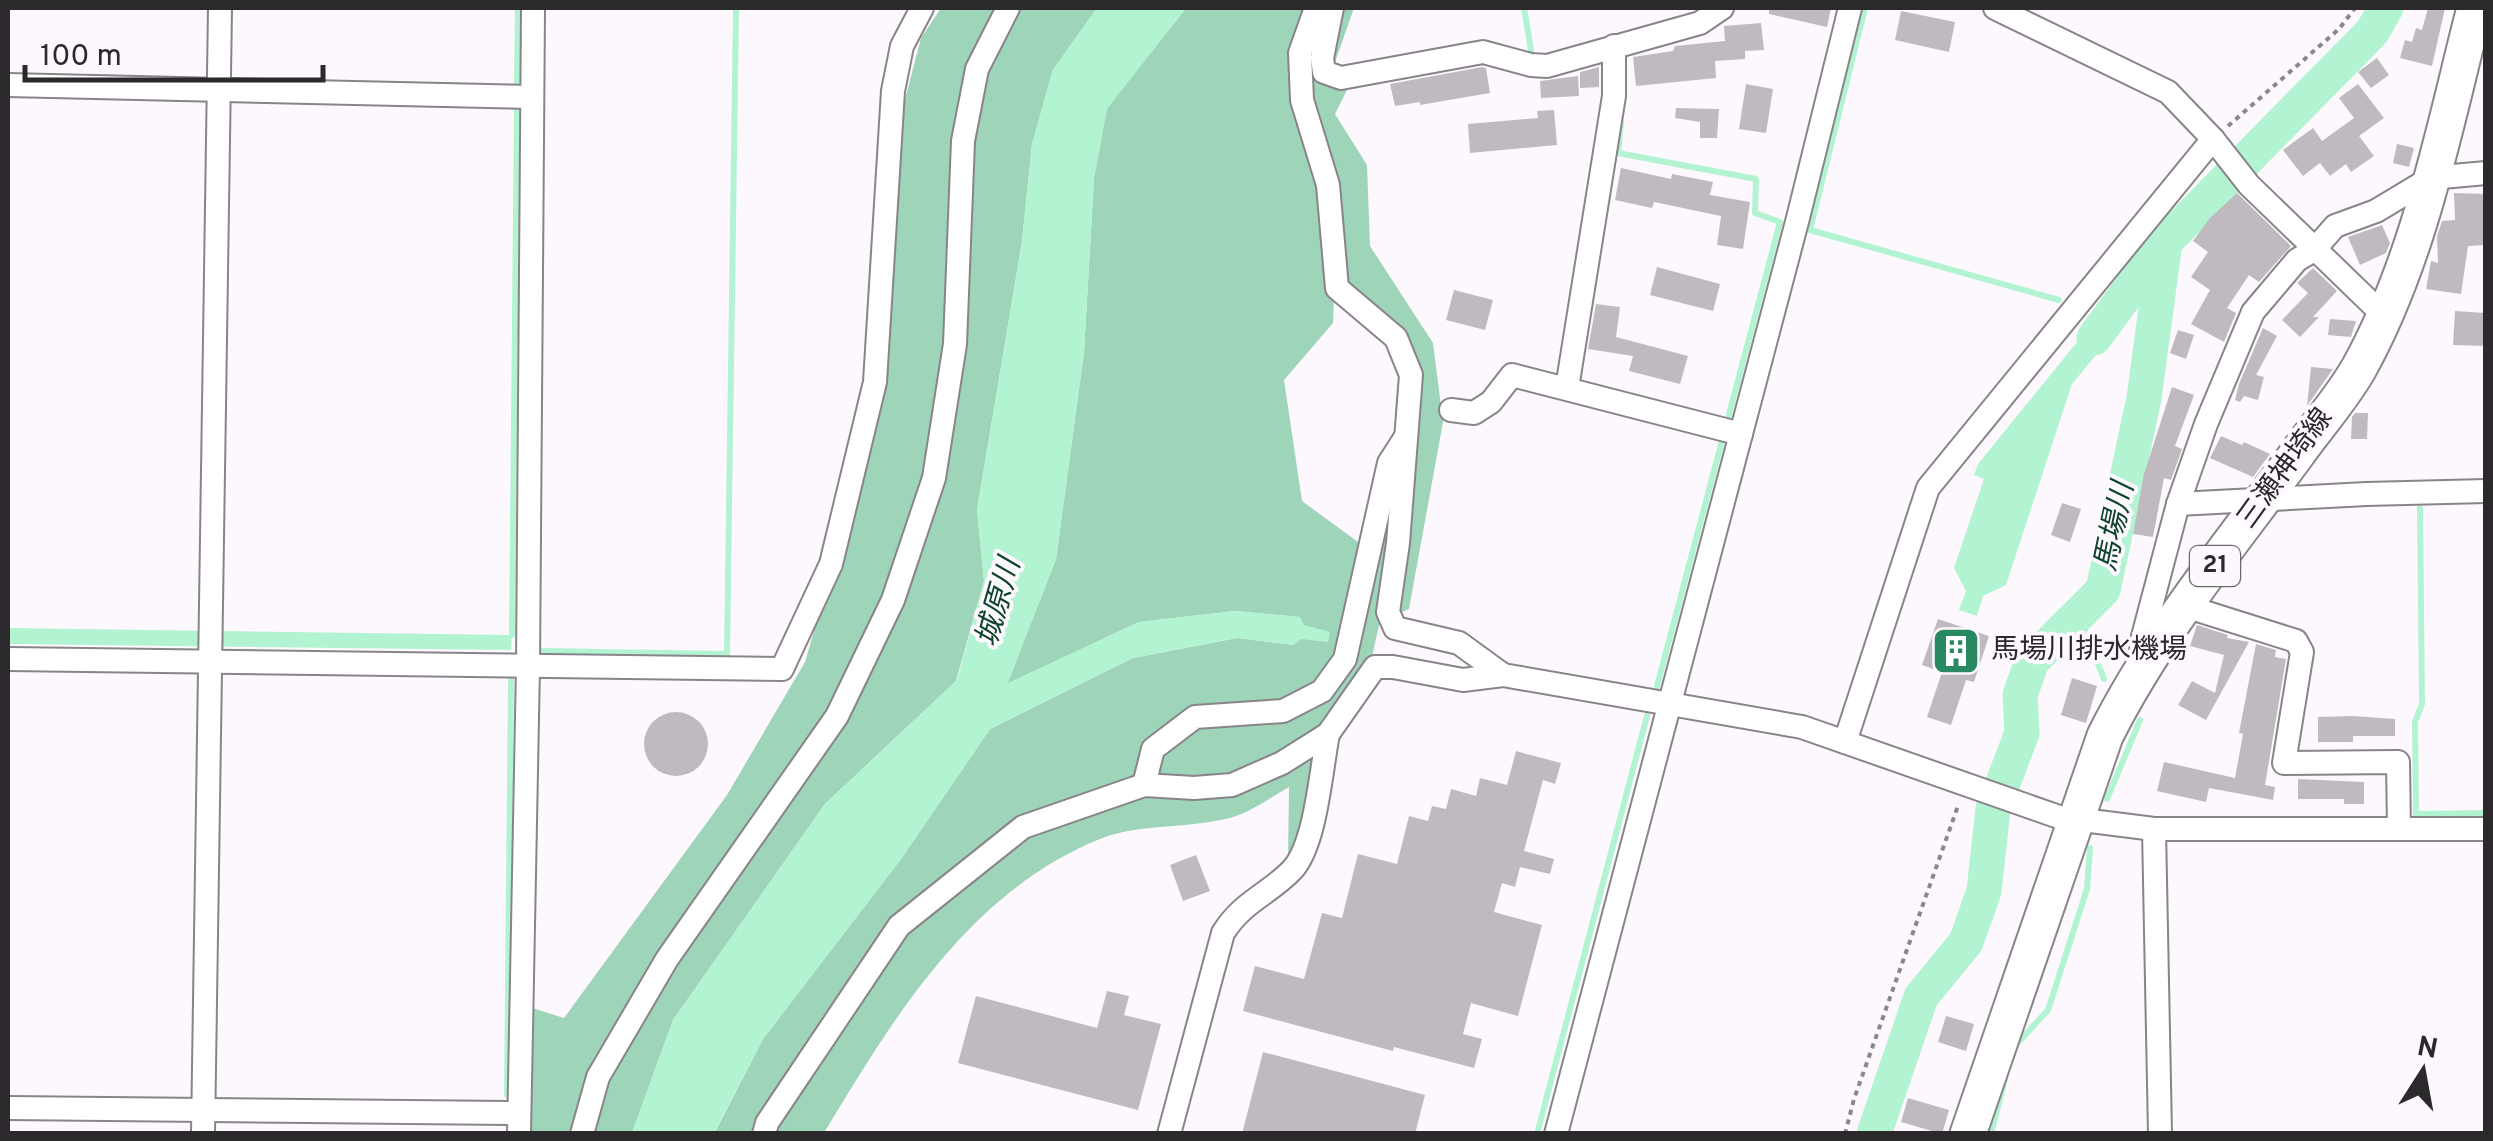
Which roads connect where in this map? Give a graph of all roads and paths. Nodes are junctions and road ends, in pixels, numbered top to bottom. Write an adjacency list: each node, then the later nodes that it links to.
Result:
1 (220, 8): 16 (street)
2 (534, 8): 17 (street)
3 (922, 8): 33 (street)
4 (1008, 8): 13 (street)
5 (1018, 8): 13 (street)
6 (1316, 8): 25 (street)
7 (1332, 8): 14 (street)
8 (1722, 8): 14 (street)
9 (1850, 8): 26 (street)
10 (1995, 8): 18 (street)
11 (2355, 8): 18 (path)
12 (2474, 8): 20 (main road, 三瀬神埼線 / 21)
13 (995, 31): 48 (street)
14 (1614, 46): 23 (street)
15 (8, 85): 16 (street)
16 (219, 90): 17 (street); 32 (street)
17 (532, 97): 33 (street)
18 (2213, 139): 21 (street); 38 (street)
19 (2486, 173): 20 (street)
20 (2431, 178): 21 (street); 22 (main road, 三瀬神埼線 / 21)
21 (2314, 250): 22 (street); 29 (street)
22 (2386, 313): 28 (main road, 三瀬神埼線 / 21)
23 (1567, 388): 24 (street); 26 (street)
24 (1452, 410)
25 (1408, 432): 35 (street); 40 (street)
26 (1741, 434): 36 (street)
27 (2486, 492): 28 (street)
28 (2264, 499): 29 (street); 30 (main road, 三瀬神埼線 / 21)
29 (2178, 504): 34 (street)
30 (2185, 606): 34 (main road, 三瀬神埼線 / 21); 43 (street)
31 (8, 659): 32 (street)
32 (210, 662): 33 (street); 46 (street)
33 (528, 666): 47 (street)
34 (2142, 668): 41 (main road, 三瀬神埼線 / 21)
35 (1503, 675): 36 (street); 37 (street)
36 (1670, 704): 38 (street); 51 (street)
37 (1328, 734): 40 (street); 50 (street)
38 (1845, 742): 39 (street)
39 (1966, 784): 41 (street); 52 (path)
40 (1144, 785): 49 (street)
41 (2077, 817): 42 (street); 53 (main road, 三瀬神埼線 / 21)
42 (2154, 828): 43 (street); 54 (street)
43 (2399, 829): 44 (street)
44 (2486, 829)
45 (8, 1108): 46 (street)
46 (204, 1122): 47 (street)
47 (519, 1123)
48 (582, 1134)
49 (764, 1134)
50 (1168, 1134)
51 (1556, 1134)
52 (1845, 1134)
53 (1968, 1134)
54 (2160, 1134)

